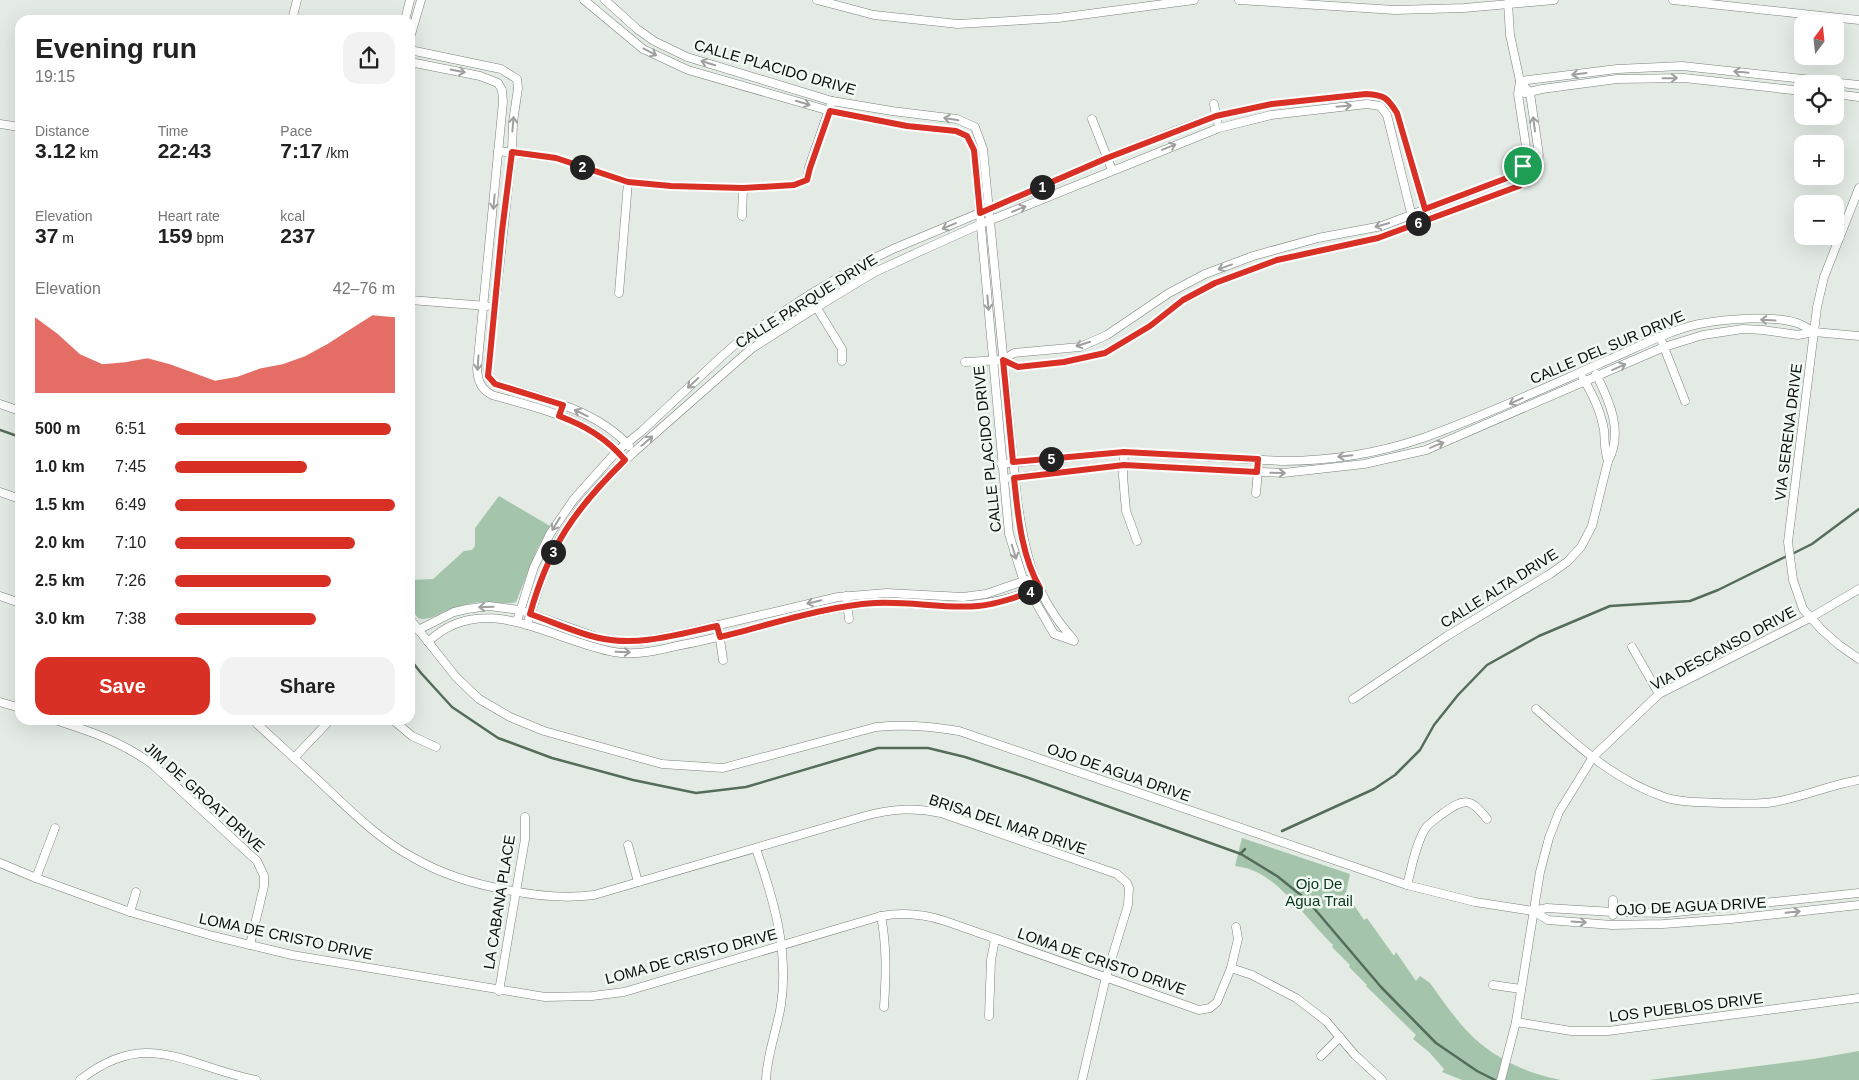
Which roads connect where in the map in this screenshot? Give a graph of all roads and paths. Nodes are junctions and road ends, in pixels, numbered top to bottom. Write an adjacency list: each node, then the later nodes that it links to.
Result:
1 (297, 0): 12 (street)
2 (410, 0): 13 (street)
3 (421, 0): 15 (street)
4 (584, 0): 17 (street, CALLE PLACIDO DRIVE)
5 (604, 0): 16 (street, CALLE PLACIDO DRIVE)
6 (816, 0): 7 (street)
7 (1194, 0)
8 (1239, 0): 11 (street)
9 (1554, 0): 11 (street)
10 (1673, 0): 14 (street)
11 (1508, 3): 26 (street)
12 (293, 15)
13 (406, 15)
14 (1859, 20)
15 (415, 21)
16 (637, 29): 17 (street); 21 (street, CALLE PLACIDO DRIVE, one-way to 16)
17 (628, 38): 25 (street, CALLE PLACIDO DRIVE, one-way to 25)
18 (415, 51): 22 (street)
19 (415, 63): 28 (street, one-way to 28)
20 (1644, 68): 23 (street, one-way to 20); 24 (street); 26 (street, one-way to 26)
21 (727, 69): 25 (street); 36 (street, CALLE PLACIDO DRIVE)
22 (512, 75): 28 (street); 48 (street, one-way to 22)
23 (1771, 76): 27 (street); 29 (street)
24 (1644, 78): 29 (street, one-way to 29); 31 (street)
25 (723, 80): 39 (street, CALLE PLACIDO DRIVE, one-way to 39)
26 (1520, 81): 31 (street); 32 (street)
27 (1859, 85)
28 (500, 86): 47 (street)
29 (1769, 87): 30 (street)
30 (1794, 90)
31 (1530, 93): 32 (street); 52 (street, one-way to 31)
32 (1518, 94): 50 (street)
33 (1844, 95): 35 (street)
34 (1384, 97): 38 (street); 40 (street, CALLE PARQUE DRIVE); 61 (street)
35 (1859, 97)
36 (832, 101): 39 (street); 44 (street, CALLE PLACIDO DRIVE, one-way to 36)
37 (1214, 104): 40 (street)
38 (1380, 106): 45 (street, CALLE PARQUE DRIVE, one-way to 38); 64 (street)
39 (830, 111): 46 (street, CALLE PLACIDO DRIVE); 55 (street)
40 (1216, 116): 45 (street); 49 (street, CALLE PARQUE DRIVE)
41 (1092, 119): 49 (street)
42 (0, 124): 43 (street)
43 (15, 126)
44 (975, 127): 46 (street); 60 (street, CALLE PLACIDO DRIVE)
45 (1218, 128): 51 (street, CALLE PARQUE DRIVE, one-way to 45)
46 (967, 136): 62 (street, CALLE PLACIDO DRIVE)
47 (498, 150): 48 (street); 71 (street, one-way to 71)
48 (512, 152): 53 (street); 72 (street)
49 (1107, 158): 51 (street); 57 (street, CALLE PARQUE DRIVE)
50 (1523, 166): 52 (street); 54 (street)
51 (1112, 170): 59 (street, CALLE PARQUE DRIVE)
52 (1535, 174): 58 (street)
53 (628, 182): 55 (street); 79 (street)
54 (1486, 186): 58 (street); 61 (street)
55 (743, 188): 65 (street)
56 (1859, 188): 63 (street, VIA SERENA DRIVE)
57 (1030, 192): 59 (street); 60 (street, CALLE PARQUE DRIVE)
58 (1490, 197): 67 (street)
59 (1034, 203): 68 (street, CALLE PARQUE DRIVE, one-way to 59)
60 (989, 209): 62 (street, CALLE PARQUE DRIVE); 68 (street, CALLE PLACIDO DRIVE)
61 (1425, 209): 64 (street); 67 (street)
62 (980, 213): 69 (street, CALLE PLACIDO DRIVE); 73 (street, CALLE PARQUE DRIVE, one-way to 73)
63 (1850, 213): 66 (street); 87 (street, VIA SERENA DRIVE)
64 (1412, 214): 70 (street); 74 (street, one-way to 74)
65 (742, 216)
66 (1859, 218)
67 (1428, 220): 70 (street)
68 (989, 221): 69 (street, CALLE PARQUE DRIVE); 77 (street, CALLE PLACIDO DRIVE)
69 (981, 224): 76 (street, CALLE PARQUE DRIVE); 78 (street, CALLE PLACIDO DRIVE)
70 (1414, 225): 75 (street)
71 (491, 230): 72 (street); 82 (street)
72 (502, 231): 83 (street)
73 (893, 249): 76 (street); 80 (street, CALLE PARQUE DRIVE)
74 (1276, 250): 75 (street); 85 (street, one-way to 85)
75 (1277, 260): 86 (street)
76 (898, 262): 84 (street, CALLE PARQUE DRIVE)
77 (995, 279): 78 (street); 92 (street, CALLE PLACIDO DRIVE)
78 (986, 280): 91 (street, CALLE PLACIDO DRIVE, one-way to 91)
79 (619, 293)
80 (809, 295): 84 (street); 96 (street, CALLE PARQUE DRIVE)
81 (415, 300): 82 (street)
82 (483, 306): 83 (street); 102 (street, one-way to 102)
83 (494, 306): 99 (street)
84 (817, 307): 93 (street); 100 (street, CALLE PARQUE DRIVE)
85 (1138, 316): 86 (street); 92 (street, one-way to 92)
86 (1147, 329): 92 (street)
87 (1814, 332): 88 (street, CALLE DEL SUR DRIVE); 89 (street, CALLE DEL SUR DRIVE, one-way to 89); 90 (street, CALLE DEL SUR DRIVE); 148 (street, VIA SERENA DRIVE)
88 (1859, 336)
89 (1660, 338): 90 (street); 95 (street, CALLE DEL SUR DRIVE)
90 (1664, 347): 98 (street, CALLE DEL SUR DRIVE, one-way to 90); 103 (street)
91 (993, 360): 92 (street); 94 (street); 121 (street, CALLE PLACIDO DRIVE)
92 (1003, 360): 120 (street, CALLE PLACIDO DRIVE)
93 (842, 361)
94 (965, 362)
95 (1593, 367): 97 (street, CALLE DEL SUR DRIVE); 98 (street, CALLE ALTA DRIVE)
96 (709, 368): 100 (street); 112 (street, CALLE PARQUE DRIVE, one-way to 112)
97 (1580, 372): 101 (street, CALLE ALTA DRIVE); 108 (street, CALLE DEL SUR DRIVE, one-way to 108)
98 (1598, 376): 101 (street, CALLE DEL SUR DRIVE); 110 (street, CALLE ALTA DRIVE)
99 (489, 378): 102 (street); 105 (street)
100 (718, 378): 114 (street, CALLE PARQUE DRIVE, one-way to 100)
101 (1586, 382): 109 (street, CALLE DEL SUR DRIVE); 111 (street, CALLE ALTA DRIVE)
102 (480, 385): 107 (street)
103 (1685, 401)
104 (0, 404): 106 (street)
105 (563, 405): 107 (street); 112 (street, one-way to 105)
106 (15, 409)
107 (559, 416): 113 (street)
108 (1473, 419): 109 (street); 116 (street, CALLE DEL SUR DRIVE)
109 (1477, 429): 122 (street, CALLE DEL SUR DRIVE, one-way to 109)
110 (1616, 435): 111 (street); 119 (street, CALLE ALTA DRIVE)
111 (1604, 436): 119 (street, CALLE ALTA DRIVE)
112 (626, 444): 113 (street, CALLE PARQUE DRIVE); 114 (street)
113 (617, 451): 118 (street); 130 (street, CALLE PARQUE DRIVE)
114 (634, 452): 118 (street, CALLE PARQUE DRIVE)
115 (1124, 452): 117 (street, CALLE DEL SUR DRIVE); 120 (street, CALLE DEL SUR DRIVE); 123 (street)
116 (1362, 454): 117 (street, CALLE DEL SUR DRIVE, one-way to 117); 122 (street)
117 (1258, 459): 124 (street)
118 (625, 460): 131 (street, CALLE PARQUE DRIVE)
119 (1608, 461): 163 (street, CALLE ALTA DRIVE)
120 (1013, 462): 121 (street, CALLE DEL SUR DRIVE); 125 (street, CALLE PLACIDO DRIVE)
121 (1001, 464): 126 (street, CALLE PLACIDO DRIVE)
122 (1364, 464): 124 (street, CALLE DEL SUR DRIVE, one-way to 122)
123 (1124, 465): 124 (street, CALLE DEL SUR DRIVE); 125 (street, CALLE DEL SUR DRIVE); 132 (street)
124 (1257, 472): 128 (street)
125 (1014, 478): 126 (street, CALLE DEL SUR DRIVE); 135 (street, CALLE PLACIDO DRIVE)
126 (1003, 479): 136 (street, CALLE PLACIDO DRIVE, one-way to 136)
127 (0, 492): 129 (street)
128 (1256, 493)
129 (15, 497)
130 (574, 499): 131 (street); 133 (street, CALLE PARQUE DRIVE, one-way to 133)
131 (582, 505): 134 (street, CALLE PARQUE DRIVE)
132 (1137, 541)
133 (543, 548): 134 (street); 146 (street, CALLE PARQUE DRIVE)
134 (553, 552): 147 (street, CALLE PARQUE DRIVE)
135 (1034, 578): 136 (street); 137 (street, CALLE PLACIDO DRIVE)
136 (1024, 582): 139 (street, CALLE PLACIDO DRIVE); 142 (street)
137 (1040, 588): 139 (street); 139 (street, CALLE PLACIDO DRIVE)
138 (1859, 589): 148 (street, VIA DESCANSO DRIVE)
139 (1030, 592): 144 (street)
140 (0, 596): 143 (street)
141 (846, 596): 142 (street); 145 (street); 153 (street, one-way to 153)
142 (926, 596): 144 (street)
143 (15, 600)
144 (925, 605): 145 (street)
145 (847, 607): 149 (street); 156 (street)
146 (520, 610): 147 (street); 150 (street, CALLE PARQUE DRIVE); 155 (street, one-way to 155)
147 (530, 614): 151 (street, CALLE PARQUE DRIVE); 154 (street)
148 (1810, 618): 160 (street, VIA SERENA DRIVE); 162 (street, VIA DESCANSO DRIVE)
149 (849, 619)
150 (517, 621): 151 (street); 158 (street)
151 (527, 625): 157 (street)
152 (415, 626): 155 (street, OJO DE AGUA DRIVE)
153 (717, 626): 154 (street); 156 (street)
154 (571, 629): 157 (street)
155 (418, 630): 158 (street, OJO DE AGUA DRIVE)
156 (720, 637): 157 (street, one-way to 156); 161 (street)
157 (568, 639)
158 (428, 642): 183 (street, OJO DE AGUA DRIVE)
159 (1632, 647): 162 (street)
160 (1859, 659)
161 (723, 660)
162 (1659, 694): 172 (street, VIA DESCANSO DRIVE)
163 (1353, 699)
164 (0, 702): 165 (street)
165 (15, 706)
166 (1536, 709): 172 (street)
167 (69, 725): 200 (street, JIM DE GROAT DRIVE)
168 (258, 725): 173 (street, BRISA DEL MAR DRIVE)
169 (325, 725): 173 (street)
170 (399, 725): 171 (street)
171 (436, 746)
172 (1593, 757): 174 (street); 192 (street, VIA DESCANSO DRIVE)
173 (294, 758): 185 (street, BRISA DEL MAR DRIVE)
174 (1859, 780)
175 (525, 817): 185 (street, LA CABANA PLACE)
176 (1487, 819): 183 (street)
177 (55, 828): 181 (street)
178 (628, 845): 182 (street)
179 (756, 849): 182 (street, BRISA DEL MAR DRIVE); 201 (street); 203 (street, BRISA DEL MAR DRIVE)
180 (0, 863): 181 (street, LOMA DE CRISTO DRIVE)
181 (36, 878): 193 (street, LOMA DE CRISTO DRIVE)
182 (638, 882): 185 (street, BRISA DEL MAR DRIVE)
183 (1407, 885): 192 (street, OJO DE AGUA DRIVE)
184 (136, 892): 193 (street)
185 (516, 892): 206 (street, LA CABANA PLACE)
186 (1859, 893): 187 (street)
187 (1837, 896): 190 (street); 191 (street)
188 (1613, 900): 194 (street)
189 (1859, 905): 191 (street, OJO DE AGUA DRIVE)
190 (1729, 907): 194 (street); 196 (street)
191 (1838, 907): 196 (street, OJO DE AGUA DRIVE, one-way to 191)
192 (1533, 911): 194 (street); 197 (street, OJO DE AGUA DRIVE, one-way to 197); 205 (street, VIA DESCANSO DRIVE)
193 (130, 912): 200 (street, LOMA DE CRISTO DRIVE)
194 (1613, 912): 197 (street)
195 (881, 916): 199 (street, LOMA DE CRISTO DRIVE); 201 (street, LOMA DE CRISTO DRIVE); 208 (street)
196 (1731, 919): 197 (street, OJO DE AGUA DRIVE)
197 (1612, 924)
198 (1236, 927): 202 (street, LOMA DE CRISTO DRIVE)
199 (995, 939): 203 (street, LOMA DE CRISTO DRIVE); 209 (street)
200 (250, 945): 206 (street, LOMA DE CRISTO DRIVE)
201 (782, 946): 206 (street, LOMA DE CRISTO DRIVE); 216 (street)
202 (1231, 968): 203 (street, LOMA DE CRISTO DRIVE); 211 (street)
203 (1106, 977): 217 (street, BRISA DEL MAR DRIVE)
204 (1493, 985): 205 (street)
205 (1521, 989): 210 (street, VIA DESCANSO DRIVE)
206 (499, 990)
207 (1859, 998): 210 (street, LOS PUEBLOS DRIVE)
208 (884, 1007)
209 (989, 1016)
210 (1516, 1022): 213 (street, VIA DESCANSO DRIVE)
211 (1340, 1037): 212 (street); 218 (street)
212 (1321, 1056)
213 (1502, 1077)
214 (80, 1080): 215 (street)
215 (256, 1080)
216 (766, 1080)
217 (1082, 1080)
218 (1382, 1080)

